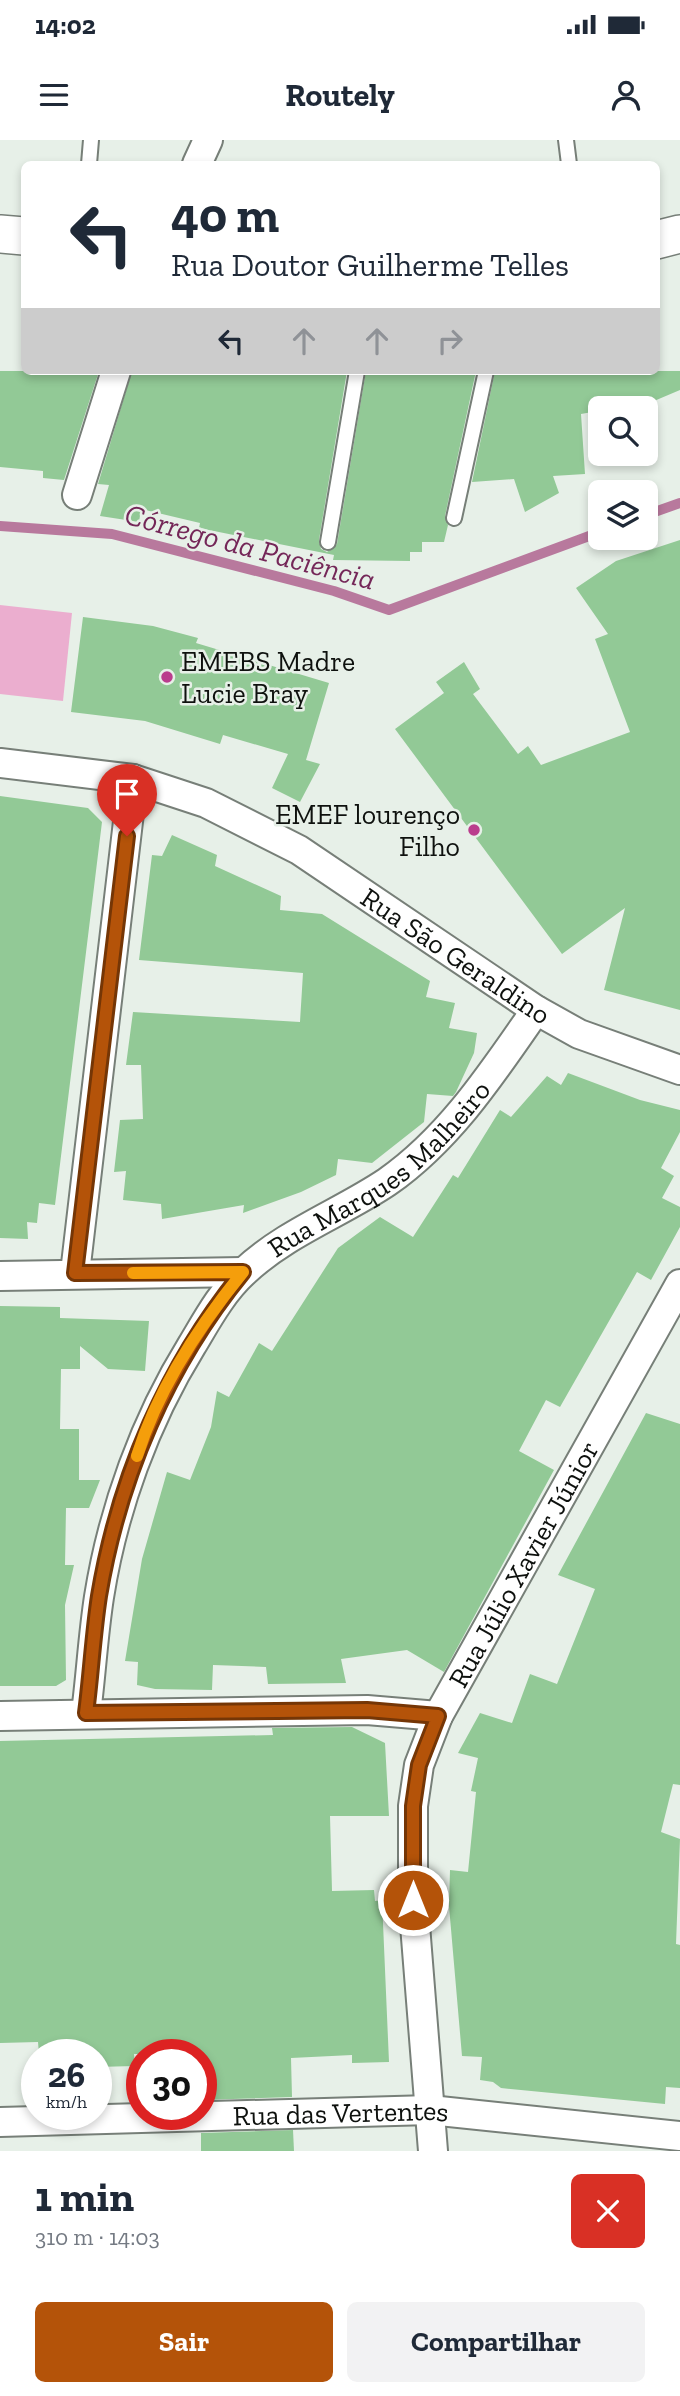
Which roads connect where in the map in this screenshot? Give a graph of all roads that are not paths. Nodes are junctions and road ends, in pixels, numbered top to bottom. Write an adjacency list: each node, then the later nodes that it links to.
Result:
1 (91, 140): 4 (lane)
2 (208, 140): 5 (street)
3 (566, 140): 6 (lane)
4 (89, 161)
5 (198, 161)
6 (569, 161)
7 (0, 234): 9 (street)
8 (680, 234): 10 (street)
9 (21, 236)
10 (660, 239)
11 (115, 375): 14 (street)
12 (356, 375): 16 (lane)
13 (485, 375): 15 (lane)
14 (77, 495)
15 (454, 518)
16 (328, 542)
17 (0, 763): 18 (street, Rua São Geraldino)
18 (133, 779): 19 (street, Rua São Geraldino); 22 (street)
19 (536, 1010): 20 (street, Rua São Geraldino); 21 (street, Rua Marques Malheiro)
20 (680, 1070)
21 (243, 1272): 22 (street); 25 (street, Rua Marques Malheiro)
22 (75, 1273): 23 (street)
23 (0, 1276)
24 (680, 1284): 27 (street, Rua Júlio Xavier Júnior)
25 (86, 1713): 26 (street); 27 (street)
26 (0, 1716)
27 (438, 1716): 28 (street, Rua Júlio Xavier Júnior)
28 (430, 2110): 29 (street, Rua das Vertentes); 30 (street, Rua das Vertentes); 31 (street, Rua Júlio Xavier Júnior)
29 (0, 2122)
30 (680, 2136)
31 (433, 2151)

